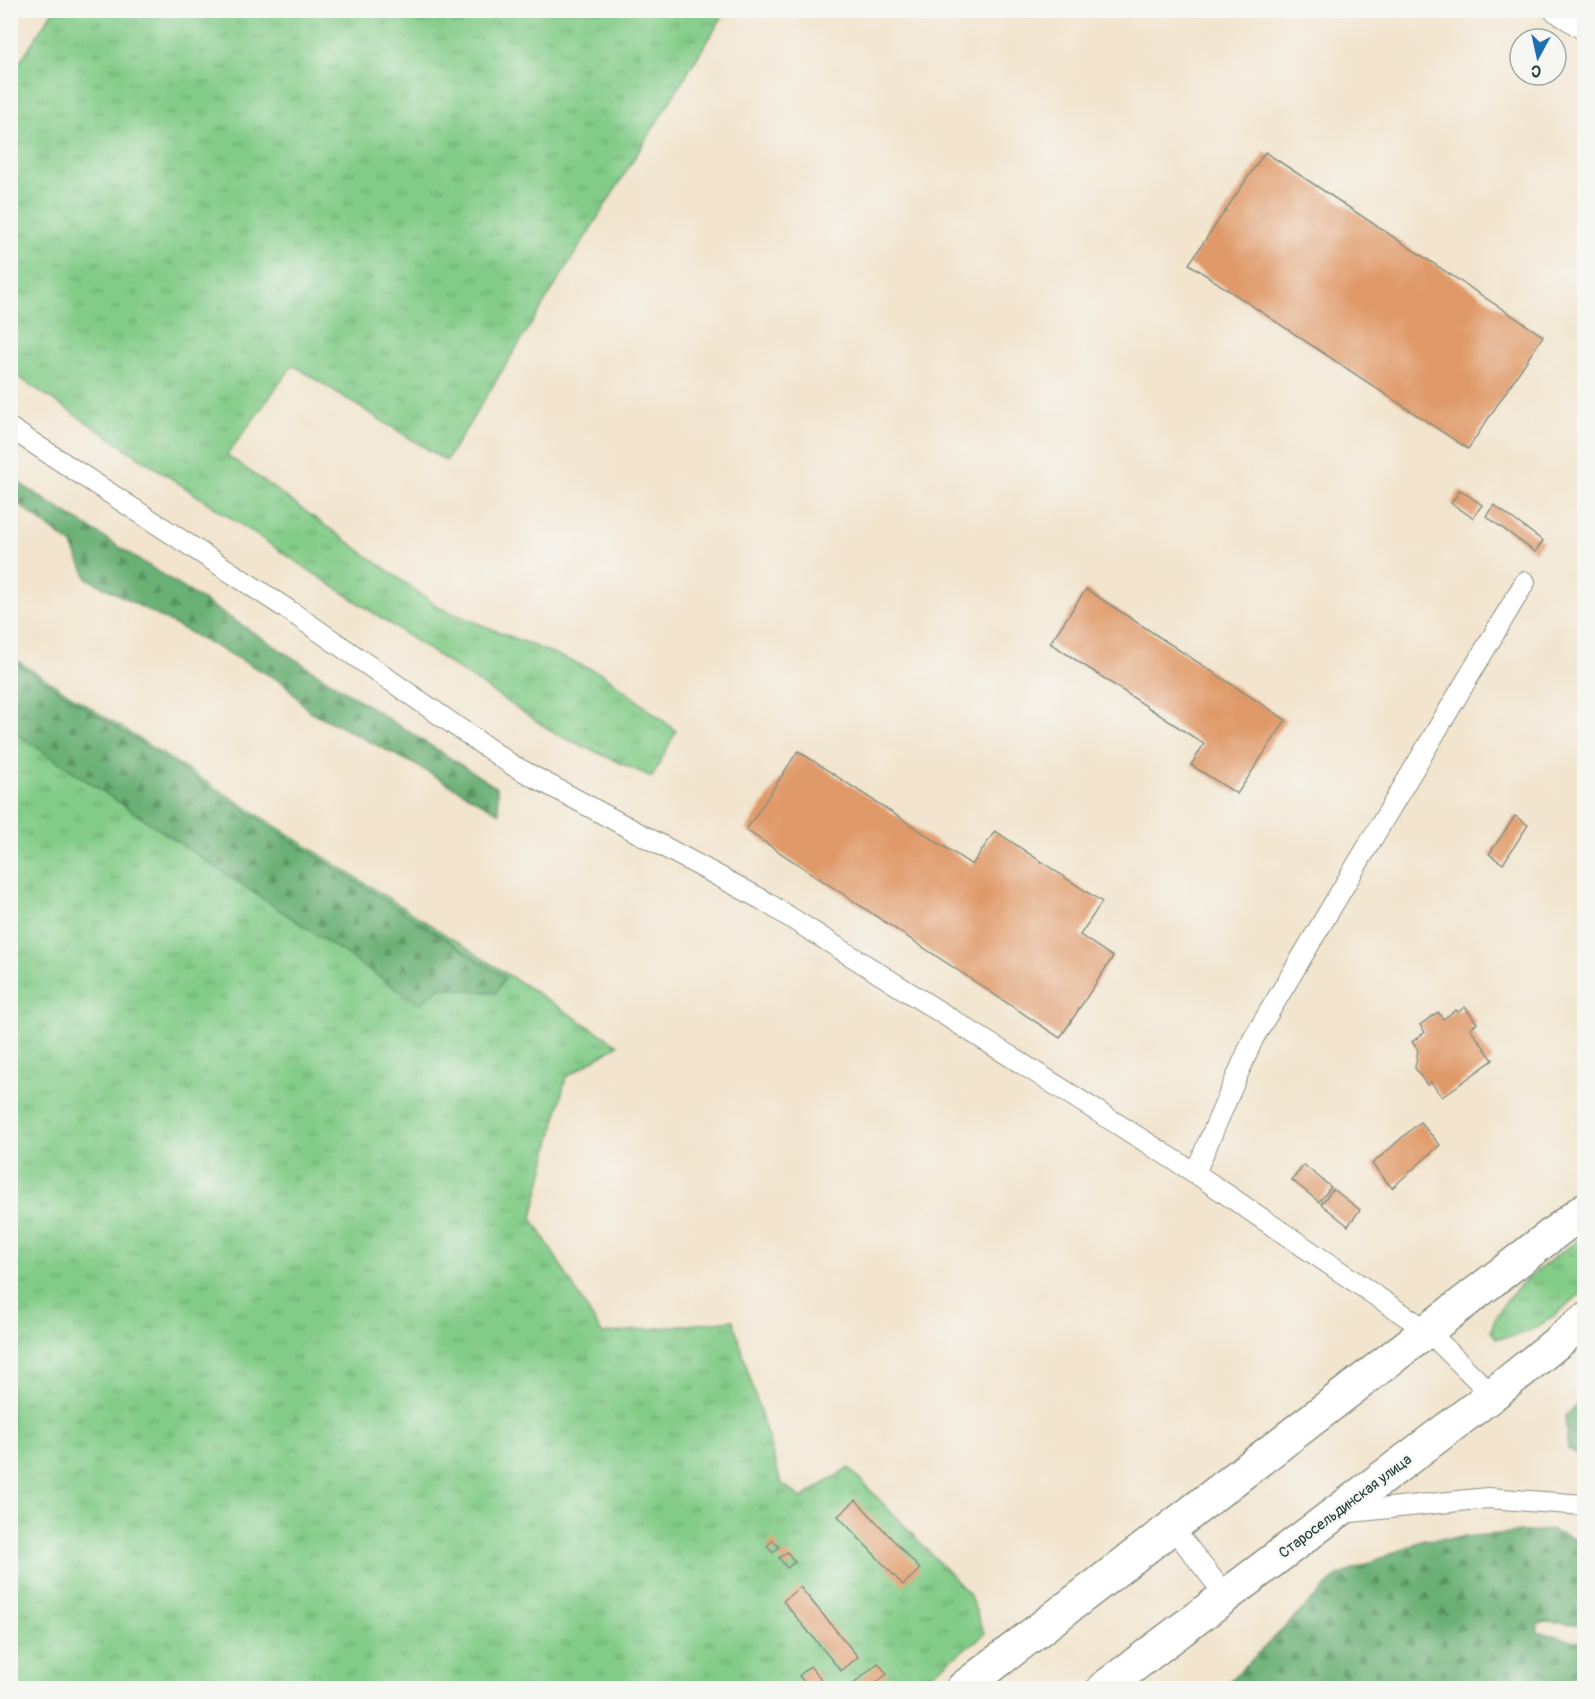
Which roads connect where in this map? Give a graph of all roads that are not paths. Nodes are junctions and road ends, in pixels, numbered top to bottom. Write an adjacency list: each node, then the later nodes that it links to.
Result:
1 (1553, 10): 2 (lane)
2 (1584, 30)
3 (10, 428): 5 (lane)
4 (1525, 582): 5 (lane)
5 (1195, 1173): 8 (lane)
6 (1584, 1210): 8 (street)
7 (1584, 1321): 9 (street, Старосельдинская улица)
8 (1429, 1332): 9 (lane); 12 (street)
9 (1492, 1395): 11 (street, Старосельдинская улица)
10 (1584, 1506): 11 (lane)
11 (1335, 1513): 13 (street, Старосельдинская улица)
12 (1173, 1528): 13 (lane); 14 (street)
13 (1226, 1596): 15 (street, Старосельдинская улица)
14 (963, 1689)
15 (1104, 1689)

